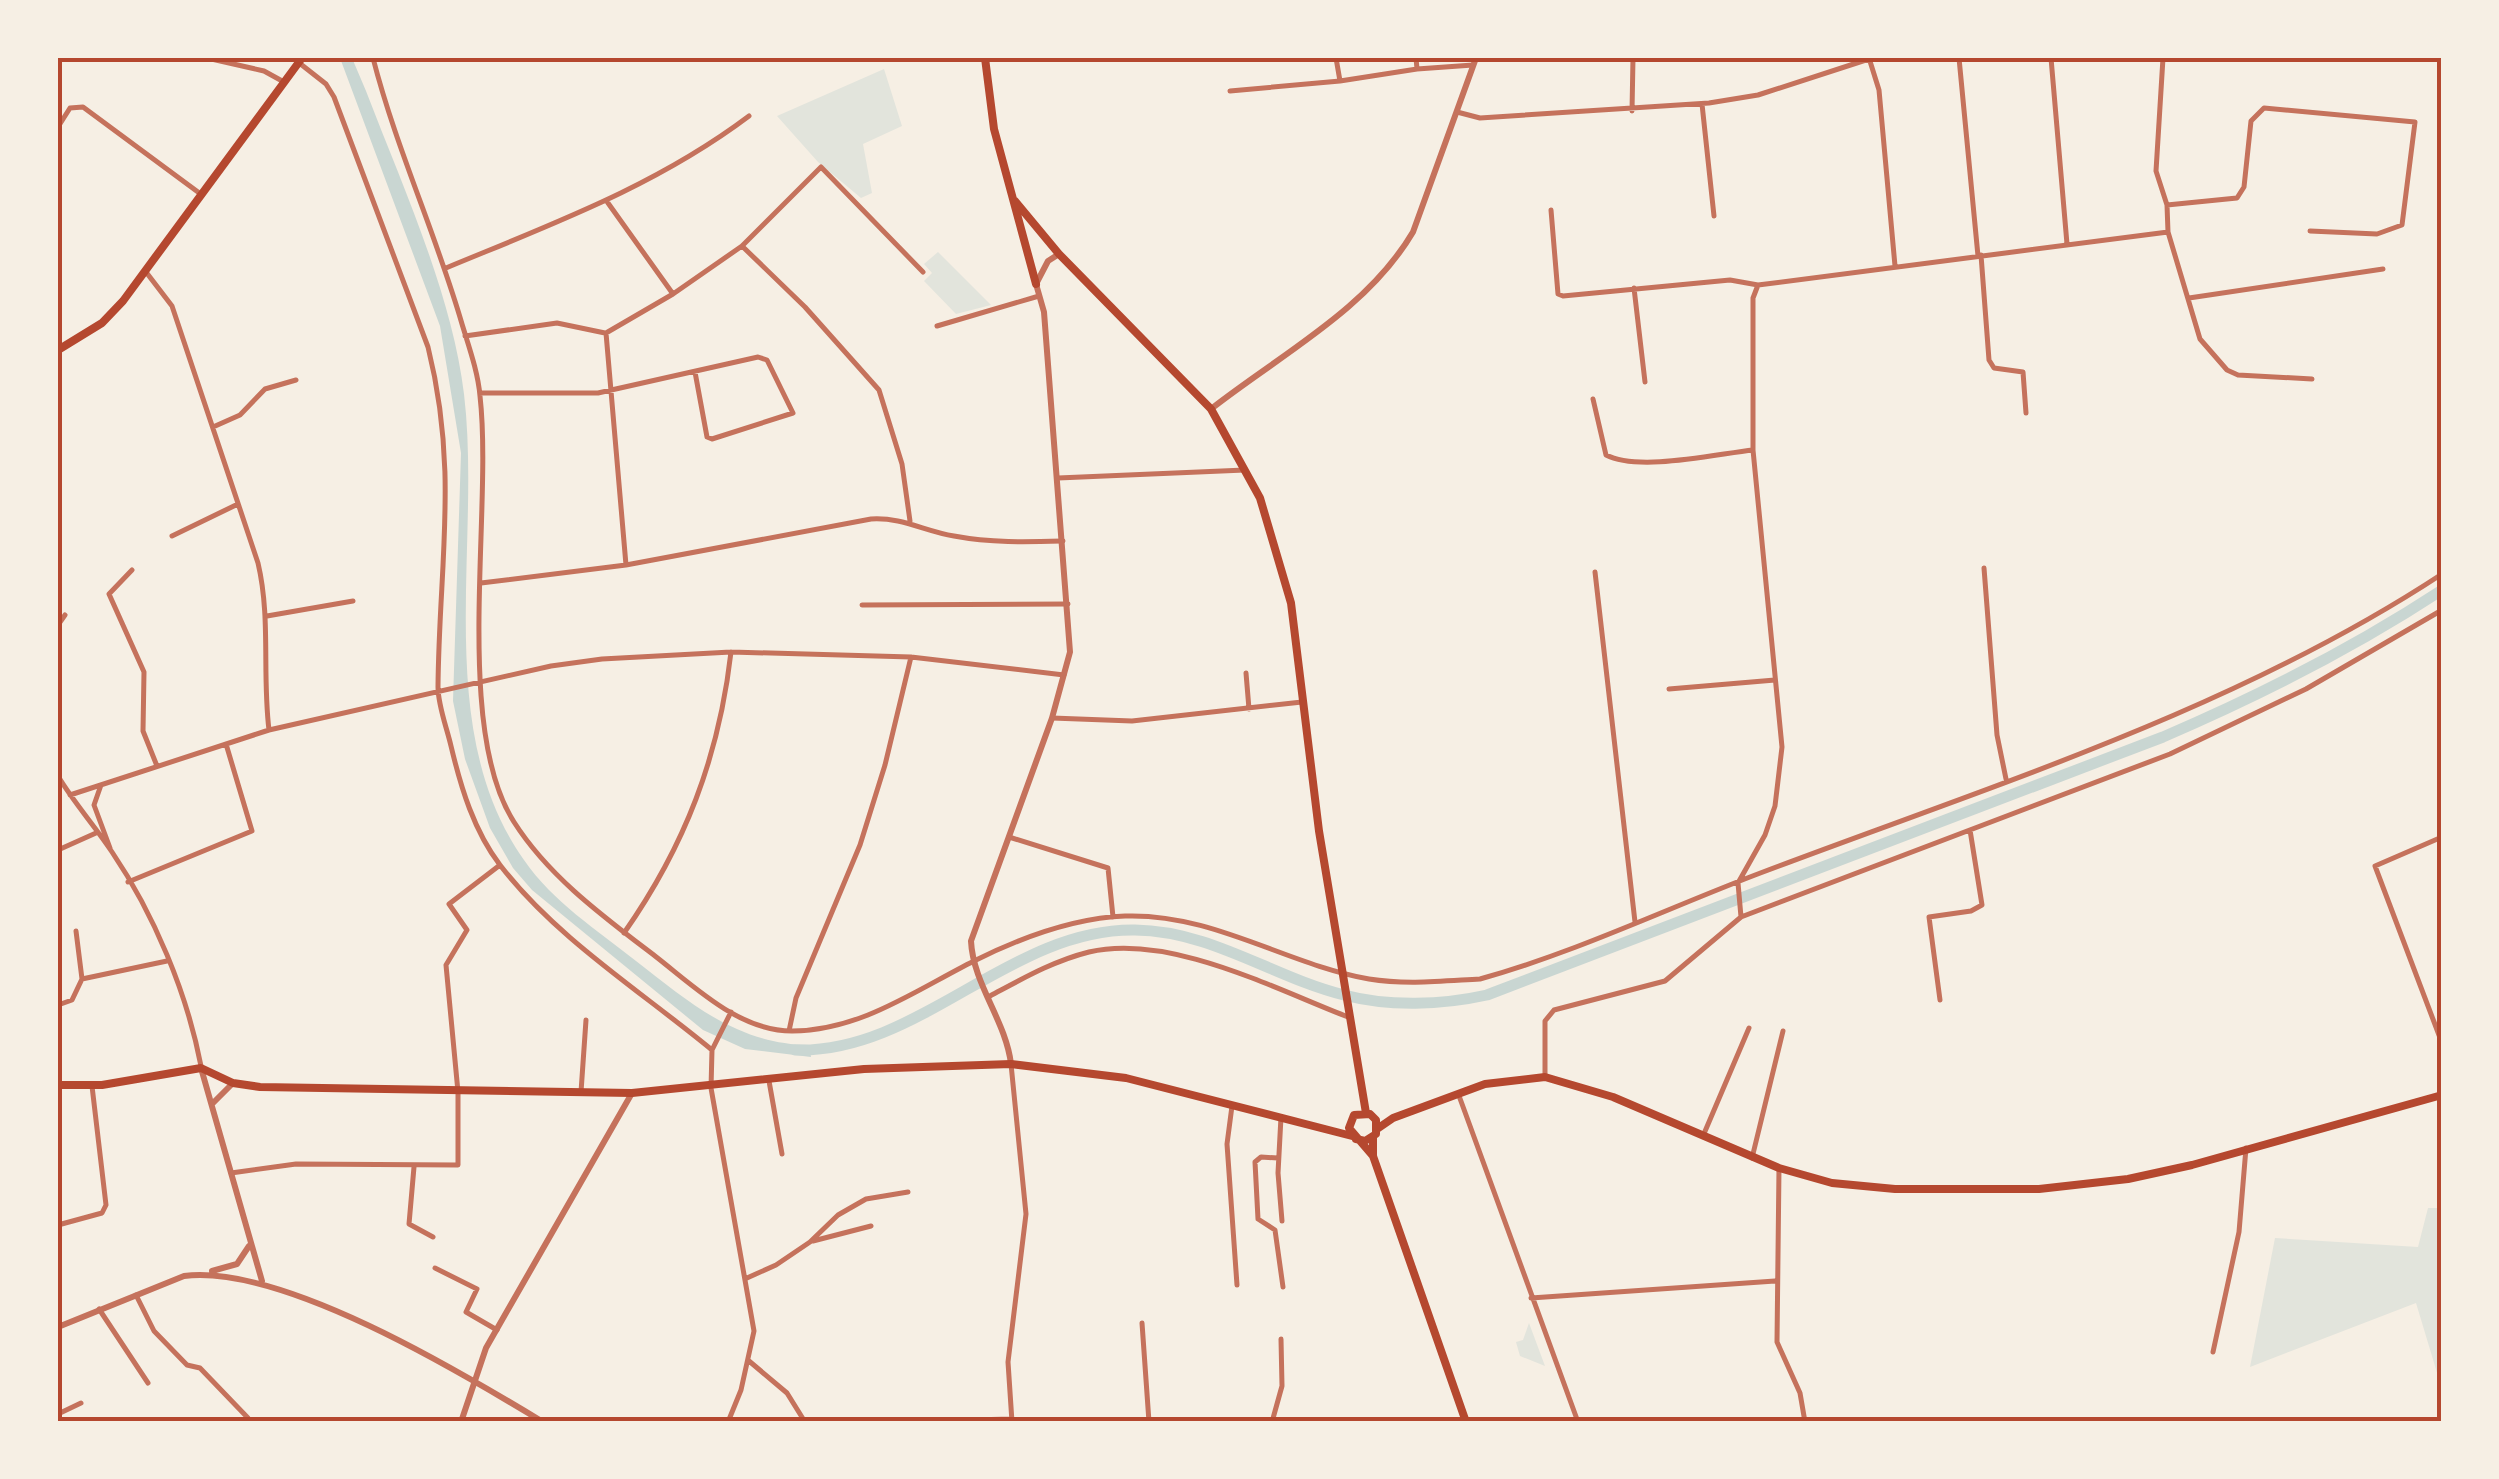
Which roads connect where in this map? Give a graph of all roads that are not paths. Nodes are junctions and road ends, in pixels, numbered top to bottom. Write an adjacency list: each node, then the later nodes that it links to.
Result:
1 (207, 58): 12 (street)
2 (373, 58): 36 (street)
3 (985, 58): 24 (main road)
4 (1336, 58): 15 (street)
5 (1416, 58): 14 (street)
6 (1634, 58): 19 (street)
7 (1869, 58): 18 (street); 35 (street)
8 (1959, 58): 34 (street)
9 (2052, 58): 31 (street)
10 (2163, 58): 26 (street)
11 (300, 60): 16 (main road); 87 (street)
12 (239, 61): 16 (street)
13 (1475, 61): 14 (street); 20 (street)
14 (1417, 68): 15 (street)
15 (1340, 81): 17 (street)
16 (284, 82): 23 (main road)
17 (1230, 91)
18 (1702, 104): 19 (street); 28 (street)
19 (1632, 111): 20 (street)
20 (1456, 112): 57 (street)
21 (748, 116): 25 (street)
22 (58, 127): 23 (street)
23 (202, 194): 38 (main road)
24 (1015, 201): 33 (main road); 40 (main road)
25 (608, 203): 36 (street); 43 (street)
26 (2167, 205): 29 (street); 30 (street)
27 (1550, 210): 42 (street)
28 (1714, 216)
29 (2310, 231)
30 (2168, 232): 31 (street); 45 (street)
31 (2067, 244): 34 (street)
32 (742, 246): 39 (street); 43 (street); 64 (street)
33 (1059, 254): 40 (street); 57 (main road)
34 (1979, 255): 35 (street); 58 (street)
35 (1895, 266): 41 (street)
36 (446, 268): 48 (street)
37 (2383, 269): 45 (street)
38 (146, 272): 49 (main road); 59 (street)
39 (923, 272)
40 (1036, 284): 44 (street)
41 (1758, 284): 42 (street); 60 (street)
42 (1634, 288): 53 (street)
43 (673, 294): 47 (street)
44 (1040, 296): 46 (street); 62 (street)
45 (2189, 298): 51 (street)
46 (937, 326)
47 (606, 334): 48 (street); 54 (street)
48 (466, 336): 55 (street)
49 (58, 350)
50 (695, 372): 50 (street); 54 (street)
51 (2312, 379)
52 (296, 380): 59 (street)
53 (1645, 382)
54 (611, 390): 55 (street); 67 (street)
55 (480, 393): 72 (street)
56 (1592, 399): 60 (street)
57 (1211, 409): 61 (main road)
58 (2026, 413)
59 (213, 428): 63 (street)
60 (1753, 450): 84 (street)
61 (1246, 470): 62 (street); 88 (main road)
62 (1058, 478): 66 (street)
63 (238, 504): 65 (street); 78 (street)
64 (910, 521): 66 (street); 67 (street)
65 (172, 536)
66 (1063, 541): 74 (street)
67 (626, 565): 72 (street)
68 (1984, 568): 95 (street)
69 (132, 570): 93 (street)
70 (1594, 572): 109 (street)
71 (2442, 574): 95 (street)
72 (481, 583): 85 (street)
73 (353, 601): 78 (street)
74 (1068, 604): 75 (street); 83 (street)
75 (862, 605)
76 (2442, 610): 98 (street)
77 (65, 614): 79 (street)
78 (266, 616): 91 (street)
79 (58, 625)
80 (731, 652): 81 (street); 85 (street); 111 (street)
81 (911, 657): 83 (street); 123 (street)
82 (1246, 673): 89 (street)
83 (1066, 675): 90 (street)
84 (1775, 680): 86 (street); 106 (street)
85 (481, 683): 87 (street); 111 (street)
86 (1668, 689)
87 (440, 691): 91 (street); 104 (street)
88 (1302, 702): 89 (street); 114 (main road)
89 (1249, 710): 90 (street)
90 (1052, 718): 100 (street)
91 (269, 730): 92 (street)
92 (226, 744): 93 (street); 105 (street)
93 (157, 766): 96 (street)
94 (58, 776): 97 (street)
95 (2006, 780): 106 (street)
96 (101, 785): 97 (street); 103 (street)
97 (70, 795): 99 (street)
98 (1970, 830): 107 (street); 117 (street)
99 (96, 833): 102 (street); 103 (street)
100 (1006, 836): 108 (street); 113 (street)
101 (2442, 837): 125 (street)
102 (58, 850)
103 (111, 851): 105 (street)
104 (500, 866): 126 (street); 135 (street)
105 (128, 882): 112 (street)
106 (1739, 887): 107 (street); 109 (street)
107 (1741, 913): 129 (street)
108 (1113, 917): 113 (street); 114 (street)
109 (1635, 922): 114 (street)
110 (76, 931): 115 (street)
111 (624, 933): 120 (street)
112 (168, 960): 115 (street); 128 (street)
113 (975, 963): 116 (street); 123 (street)
114 (1341, 970): 119 (main road)
115 (82, 979): 118 (street)
116 (990, 996): 119 (street); 127 (street)
117 (1940, 1000)
118 (58, 1006)
119 (1347, 1012): 139 (main road)
120 (729, 1015): 123 (street); 126 (street)
121 (586, 1020): 136 (street)
122 (1750, 1028): 149 (street)
123 (790, 1031)
124 (1782, 1031): 155 (street)
125 (2442, 1043)
126 (714, 1046): 134 (street)
127 (1011, 1064): 130 (main road); 141 (main road); 187 (street)
128 (201, 1068): 131 (main road); 133 (main road); 142 (street)
129 (1545, 1077): 138 (main road); 149 (main road)
130 (769, 1081): 134 (main road); 152 (street)
131 (233, 1084): 135 (main road); 142 (street)
132 (58, 1085): 133 (main road)
133 (92, 1086): 161 (street)
134 (711, 1088): 137 (main road); 168 (street)
135 (458, 1092): 136 (main road); 156 (street)
136 (581, 1092): 137 (main road)
137 (632, 1093): 178 (street)
138 (1458, 1093): 146 (main road); 174 (street)
139 (1363, 1095): 143 (main road); 145 (main road)
140 (2442, 1095): 151 (main road)
141 (1232, 1103): 144 (main road); 171 (street)
142 (211, 1105): 158 (street)
143 (1368, 1113): 145 (main road); 146 (main road); 148 (main road)
144 (1282, 1117): 147 (main road); 154 (street)
145 (1352, 1117): 147 (main road); 150 (main road)
146 (1393, 1118): 148 (main road)
147 (1338, 1129): 150 (main road)
148 (1375, 1133): 150 (main road); 153 (main road)
149 (1703, 1136): 155 (main road)
150 (1354, 1138): 153 (main road)
151 (2246, 1148): 157 (main road); 180 (street)
152 (782, 1154)
153 (1373, 1156): 195 (main road)
154 (1278, 1158): 160 (street); 172 (street)
155 (1752, 1158): 157 (main road)
156 (414, 1167): 158 (street); 163 (street)
157 (1779, 1168): 169 (street)
158 (231, 1173): 165 (street)
159 (908, 1192): 164 (street)
160 (1282, 1221)
161 (58, 1225)
162 (871, 1226): 164 (street)
163 (433, 1236)
164 (810, 1242): 168 (street)
165 (250, 1245): 167 (street); 170 (street)
166 (435, 1268): 178 (street)
167 (206, 1273): 170 (street); 173 (street)
168 (746, 1278): 181 (street)
169 (1775, 1281): 174 (street); 197 (street)
170 (262, 1282): 182 (street)
171 (1236, 1285)
172 (1283, 1287)
173 (136, 1295): 175 (street); 186 (street)
174 (1531, 1298): 196 (street)
175 (99, 1310): 177 (street); 183 (street)
176 (1142, 1323): 193 (street)
177 (58, 1327)
178 (497, 1330): 182 (street)
179 (1280, 1339): 194 (street)
180 (2214, 1352)
181 (749, 1361): 190 (street); 191 (street)
182 (475, 1380): 188 (street); 189 (street)
183 (148, 1383)
184 (81, 1402): 185 (street)
185 (58, 1414)
186 (248, 1418)
187 (1012, 1420): 192 (street)
188 (461, 1422)
189 (542, 1422)
190 (728, 1422)
191 (805, 1422)
192 (887, 1422)
193 (1149, 1422)
194 (1272, 1422)
195 (1466, 1422)
196 (1578, 1422)
197 (1805, 1422)

